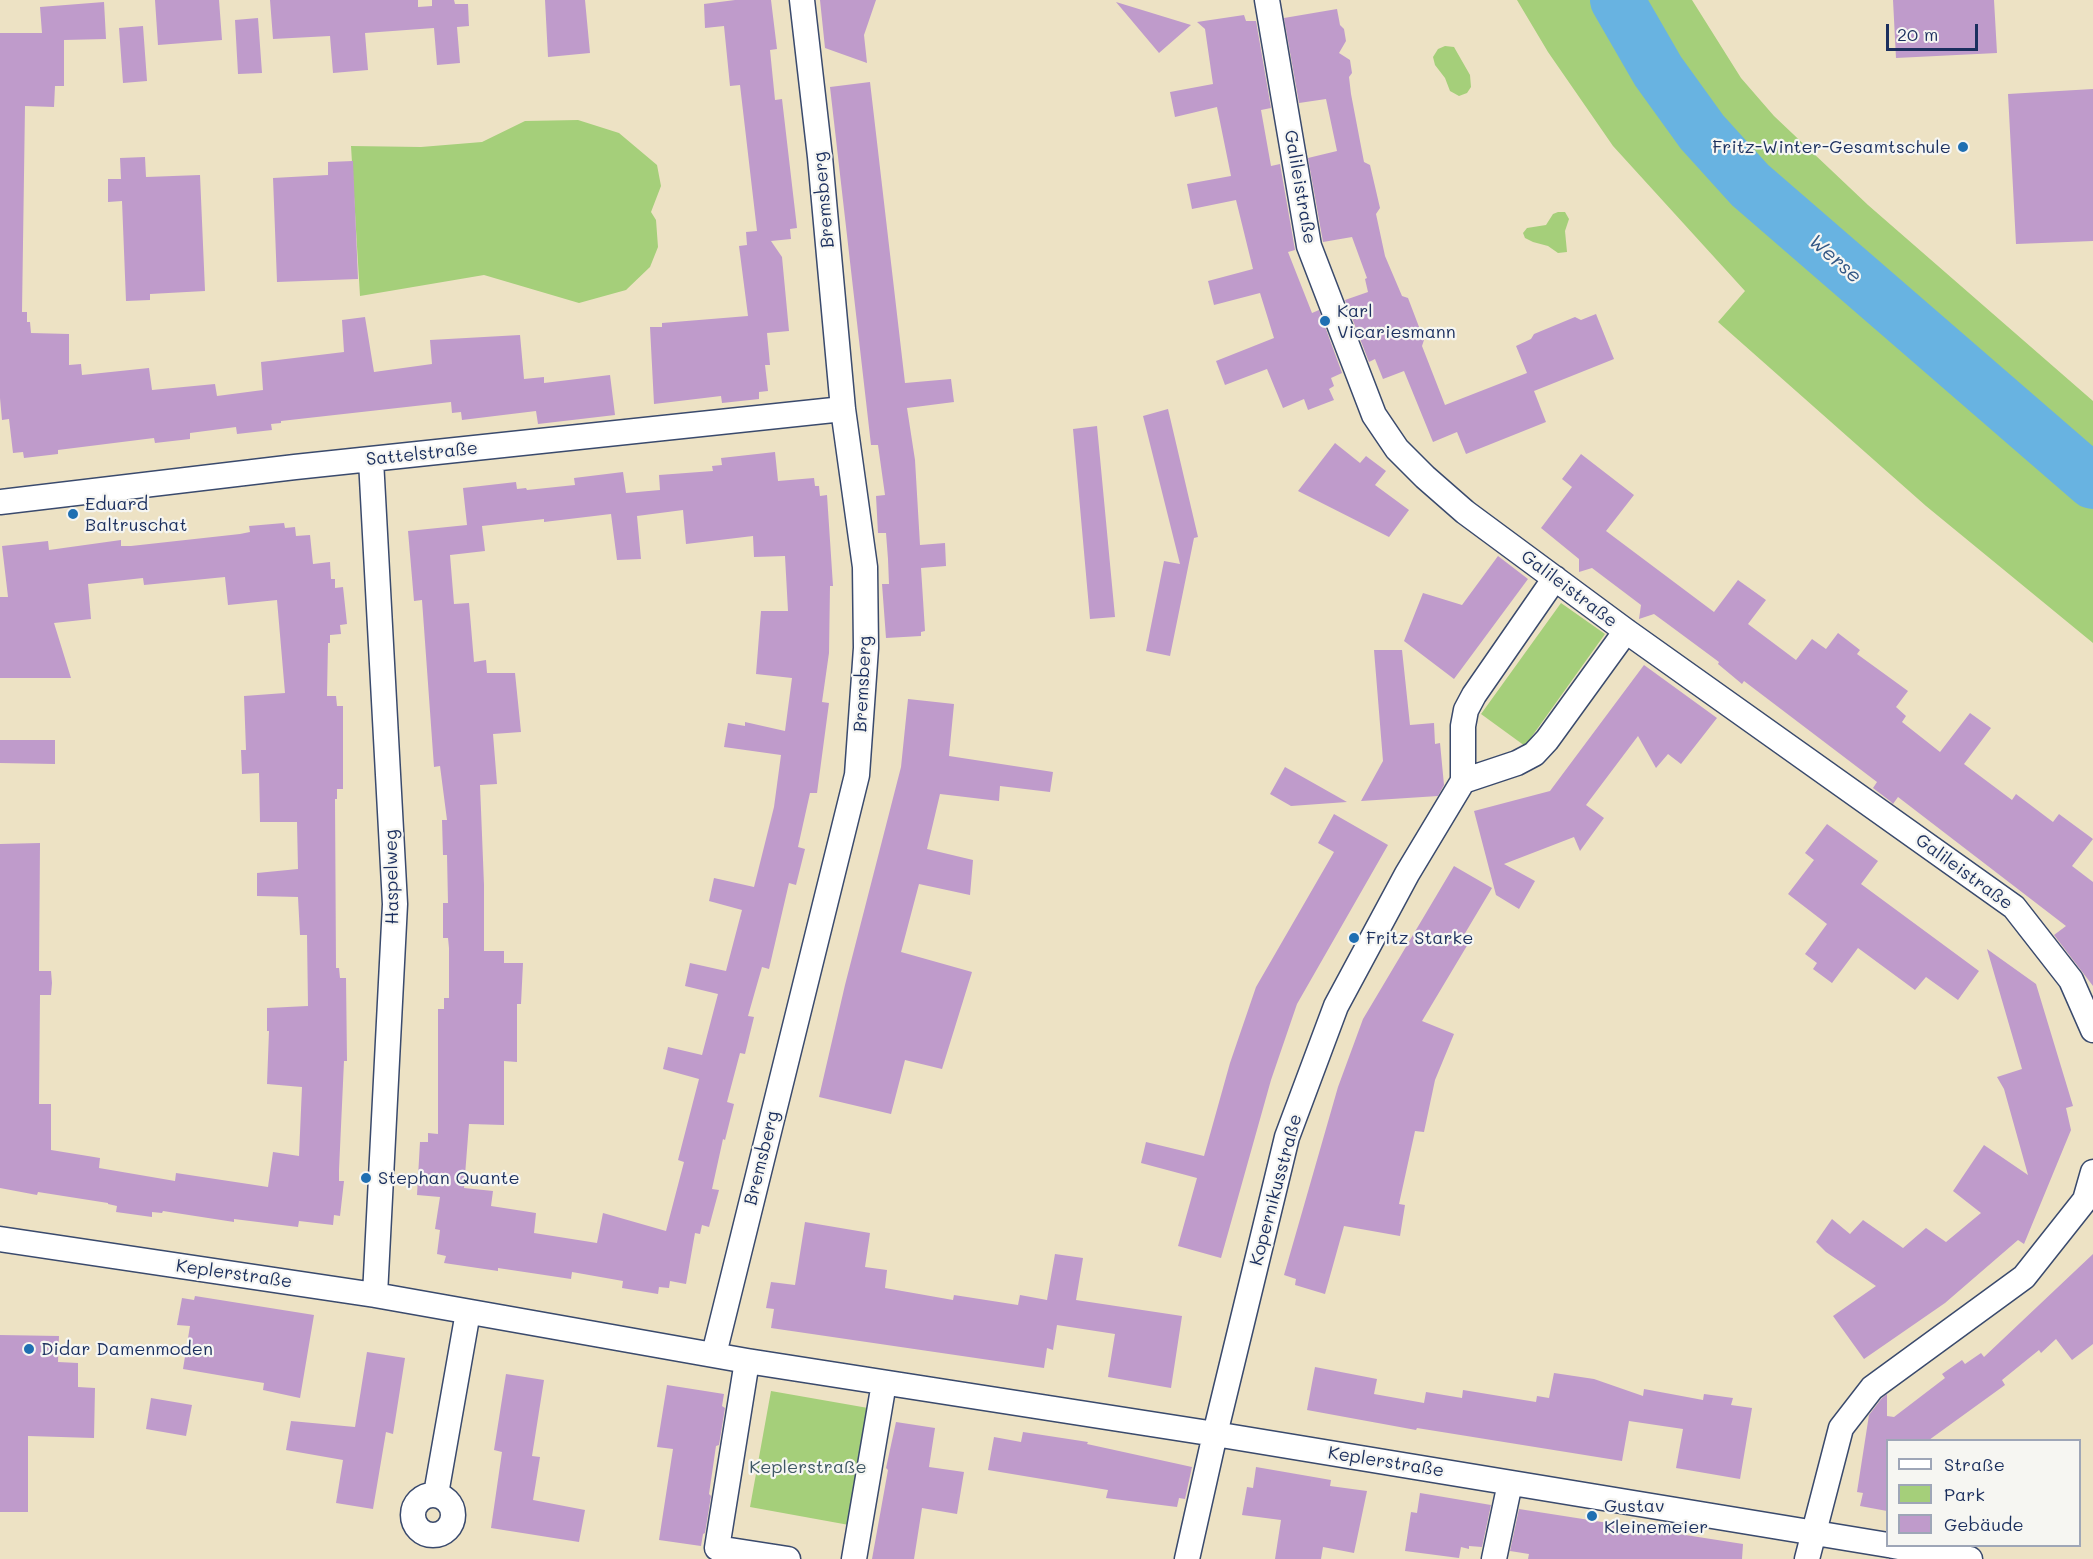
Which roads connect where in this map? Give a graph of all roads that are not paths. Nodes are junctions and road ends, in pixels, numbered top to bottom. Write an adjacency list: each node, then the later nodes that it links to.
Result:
1 (802, 0): 3 (street, Bremsberg)
2 (1267, 0): 6 (street, Galileistraße)
3 (843, 409): 4 (street, Sattelstraße); 14 (street, Bremsberg)
4 (371, 460): 5 (street, Sattelstraße); 12 (street, Haspelweg)
5 (0, 502)
6 (1555, 578): 7 (street, Galileistraße); 8 (street)
7 (1626, 631): 8 (street); 9 (street, Galileistraße)
8 (1463, 781): 17 (street, Kopernikusstraße)
9 (2093, 1030)
10 (2093, 1172): 20 (street)
11 (0, 1239): 12 (street, Keplerstraße)
12 (375, 1295): 13 (street, Keplerstraße)
13 (468, 1312): 14 (street, Keplerstraße); 19 (street)
14 (714, 1353): 15 (street, Keplerstraße)
15 (747, 1361): 16 (street, Keplerstraße); 23 (street)
16 (884, 1383): 17 (street, Keplerstraße); 24 (street)
17 (1215, 1434): 18 (street, Keplerstraße); 25 (street, Kopernikusstraße)
18 (1510, 1483): 20 (street, Keplerstraße); 26 (street)
19 (436, 1494)
20 (1814, 1532): 21 (street, Keplerstraße); 27 (street)
21 (1886, 1545)
22 (1904, 1547): 28 (street)
23 (788, 1559)
24 (854, 1559)
25 (1187, 1559)
26 (1494, 1559)
27 (1807, 1559)
28 (1970, 1559)

